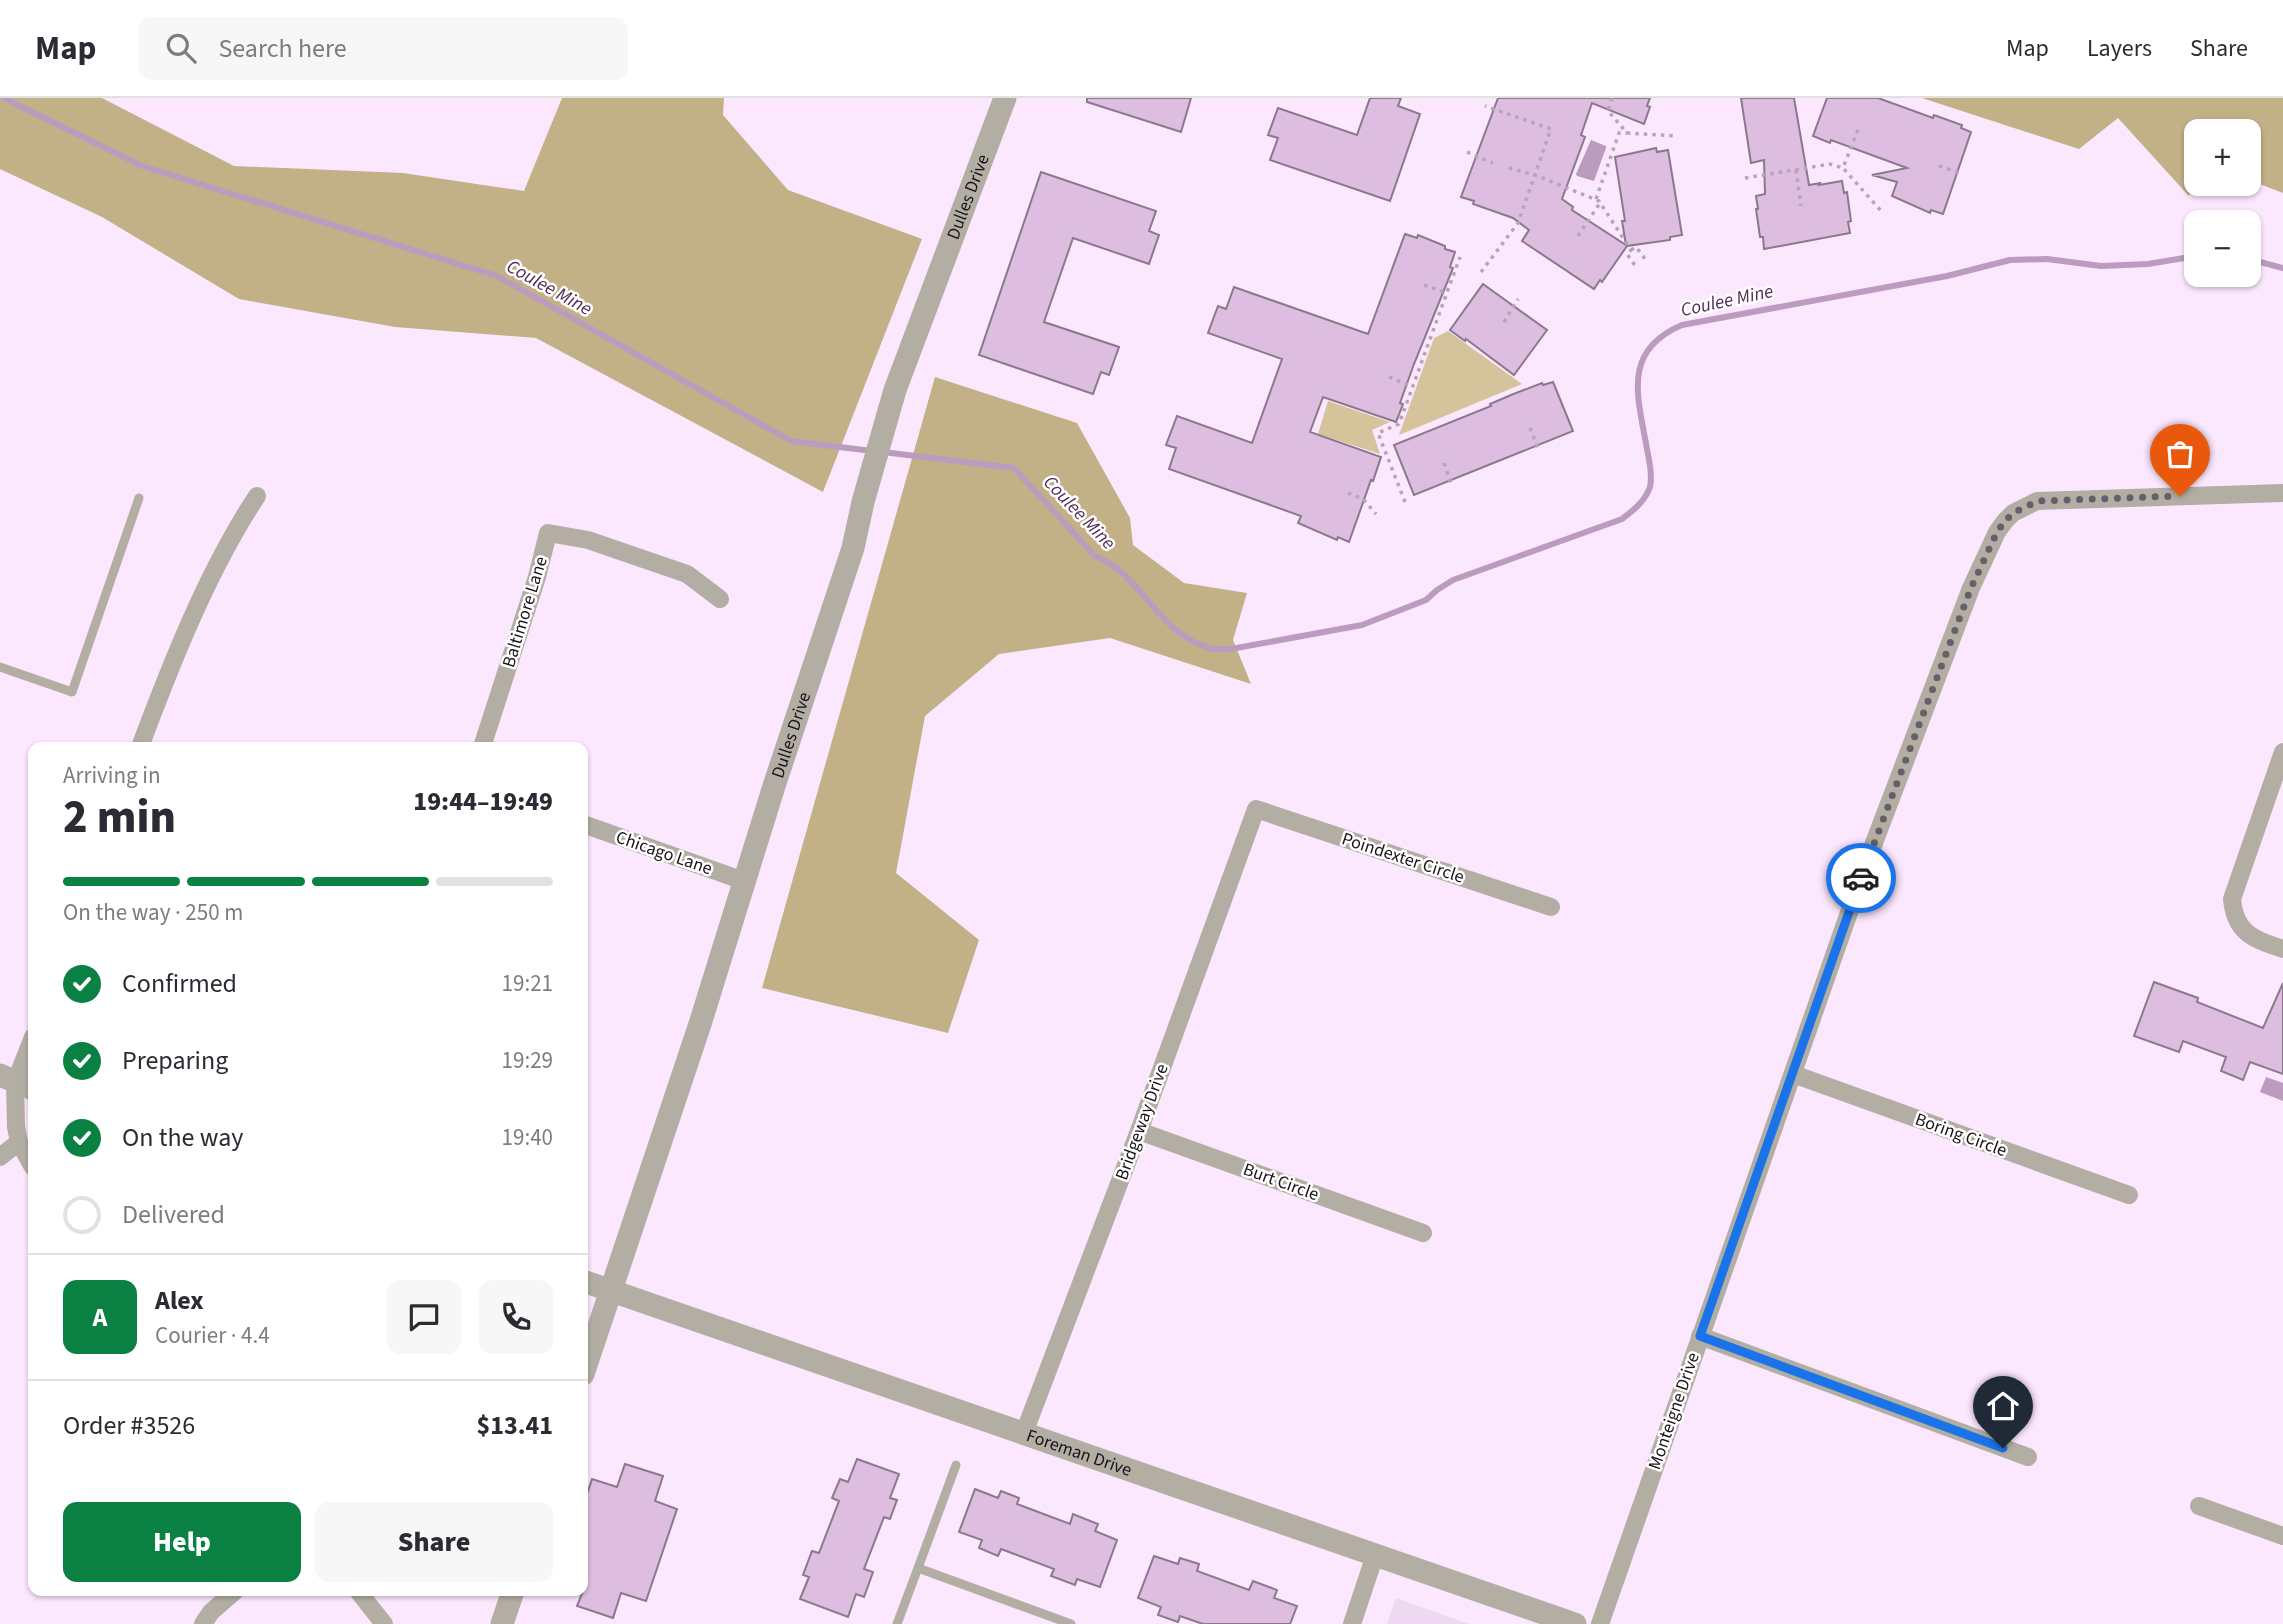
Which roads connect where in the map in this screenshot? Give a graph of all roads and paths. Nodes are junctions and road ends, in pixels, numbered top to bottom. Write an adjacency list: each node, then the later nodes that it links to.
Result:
1 (1005, 98): 48 (street, Dulles Drive)
2 (1612, 98): 5 (path)
3 (1485, 106): 14 (path)
4 (1858, 130): 11 (path)
5 (1627, 133): 6 (path); 16 (path)
6 (1676, 136)
7 (1468, 152): 8 (path)
8 (1493, 163)
9 (1939, 166): 13 (path)
10 (1508, 168): 14 (path)
11 (1843, 168): 12 (path); 18 (path)
12 (1796, 170): 15 (path); 17 (path)
13 (1963, 174)
14 (1535, 175): 16 (path); 24 (path)
15 (1745, 178)
16 (1598, 201): 19 (path); 20 (path)
17 (1801, 206)
18 (1883, 213)
19 (1578, 236)
20 (1631, 250): 22 (path); 23 (path)
21 (1460, 257): 26 (path)
22 (1646, 260)
23 (1636, 267)
24 (1481, 272)
25 (1424, 285): 26 (path)
26 (1447, 293): 30 (path)
27 (1518, 299): 28 (path)
28 (1504, 322)
29 (1389, 377): 30 (path)
30 (1413, 387): 39 (path)
31 (1530, 428): 32 (path)
32 (1538, 449)
33 (1444, 463): 34 (path)
34 (1451, 483)
35 (1348, 493): 40 (path)
36 (2283, 493): 52 (street, Monteigne Drive)
37 (257, 496): 43 (street)
38 (139, 498): 42 (lane)
39 (1405, 502)
40 (1376, 514)
41 (720, 598): 44 (street, Baltimore Lane)
42 (0, 667)
43 (142, 742)
44 (484, 742)
45 (2283, 752): 50 (street)
46 (1256, 809): 49 (street, Poindexter Circle); 54 (street, Bridgeway Drive)
47 (588, 826): 48 (street, Chicago Lane)
48 (744, 881): 61 (street, Dulles Drive)
49 (1550, 907)
50 (2283, 949)
51 (28, 1050): 53 (street)
52 (1793, 1074): 58 (street, Boring Circle); 62 (street, Monteigne Drive)
53 (16, 1082): 55 (street)
54 (1139, 1131): 59 (street, Burt Circle); 64 (street, Bridgeway Drive)
55 (19, 1142): 56 (street); 57 (street)
56 (0, 1157)
57 (28, 1158)
58 (2129, 1195)
59 (1423, 1233)
60 (588, 1282): 61 (street, Foreman Drive)
61 (610, 1290): 63 (street, Dulles Drive); 64 (street, Foreman Drive)
62 (1700, 1336): 65 (street); 81 (street, Monteigne Drive)
63 (588, 1358)
64 (1024, 1433): 69 (street, Foreman Drive)
65 (2028, 1457)
66 (956, 1465): 70 (lane)
67 (2199, 1506): 68 (street)
68 (2283, 1536)
69 (1375, 1555): 79 (street); 80 (street, Foreman Drive)
70 (918, 1568): 77 (lane); 78 (lane)
71 (229, 1596): 75 (street)
72 (362, 1596): 76 (street)
73 (512, 1596): 74 (street)
74 (505, 1623)
75 (203, 1624)
76 (384, 1624)
77 (897, 1624)
78 (1070, 1624)
79 (1352, 1624)
80 (1575, 1624)
81 (1600, 1624)

